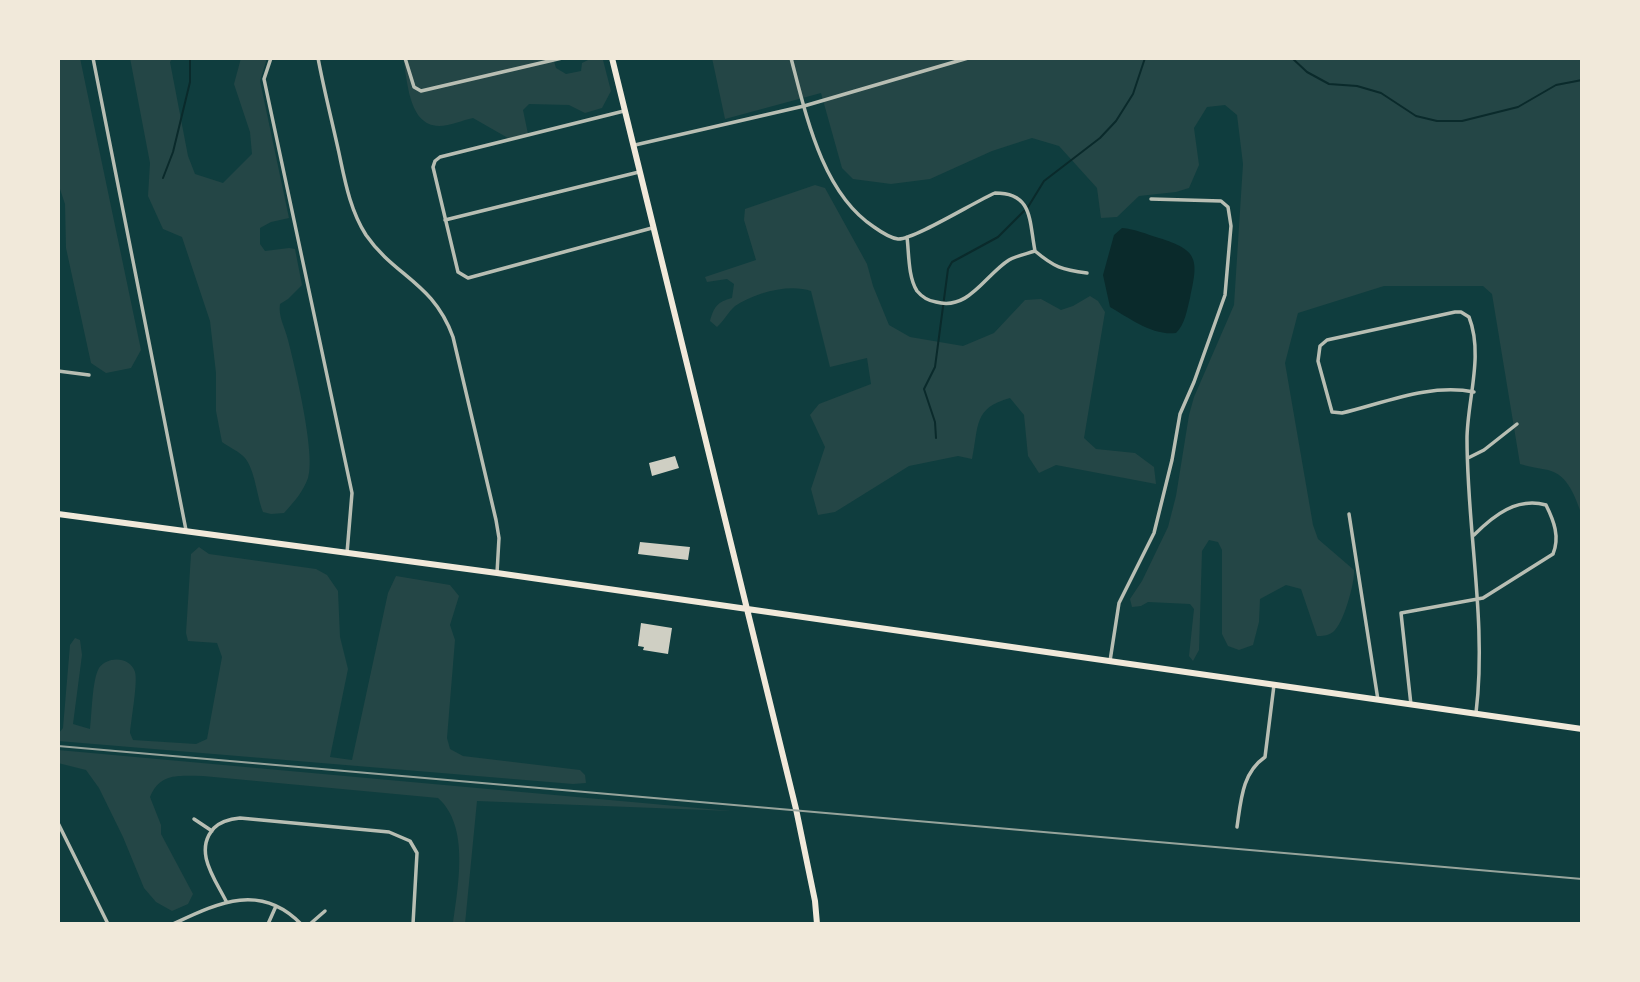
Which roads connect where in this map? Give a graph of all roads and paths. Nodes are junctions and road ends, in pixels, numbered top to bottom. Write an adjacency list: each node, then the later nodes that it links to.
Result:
1 (93, 58): 26 (street)
2 (271, 58): 28 (street)
3 (318, 58): 29 (street)
4 (562, 58): 8 (street)
5 (612, 58): 10 (main road)
6 (791, 58): 9 (street)
7 (968, 58): 9 (street)
8 (405, 59)
9 (804, 106): 11 (street); 16 (street)
10 (625, 111): 11 (main road); 14 (street)
11 (633, 146): 12 (main road)
12 (639, 172): 14 (street); 15 (main road)
13 (1151, 199): 32 (street)
14 (445, 220): 15 (street)
15 (654, 227): 31 (main road)
16 (907, 237): 17 (street); 17 (street)
17 (1035, 251): 18 (street)
18 (1087, 273)
19 (58, 371): 20 (street)
20 (89, 375)
21 (1474, 392): 21 (street); 23 (street)
22 (1517, 424): 23 (street)
23 (1468, 458): 27 (street)
24 (58, 514): 26 (main road)
25 (1349, 514): 34 (street)
26 (186, 532): 28 (main road)
27 (1474, 535): 30 (street); 30 (street)
28 (347, 553): 29 (main road)
29 (497, 573): 31 (main road)
30 (1478, 598): 35 (street); 36 (street)
31 (747, 610): 32 (main road); 51 (main road)
32 (1110, 661): 33 (main road)
33 (1274, 685): 34 (main road); 40 (street)
34 (1378, 700): 35 (main road)
35 (1411, 705): 36 (main road)
36 (1476, 715): 37 (main road)
37 (1582, 729)
38 (194, 819): 41 (street)
39 (58, 823): 45 (street)
40 (1237, 827)
41 (212, 831): 42 (street); 50 (street)
42 (226, 901): 43 (street); 46 (street)
43 (276, 906): 47 (street); 48 (street)
44 (325, 911): 49 (street)
45 (108, 924)
46 (173, 924)
47 (268, 924)
48 (302, 924)
49 (310, 924)
50 (413, 924)
51 (817, 924)

